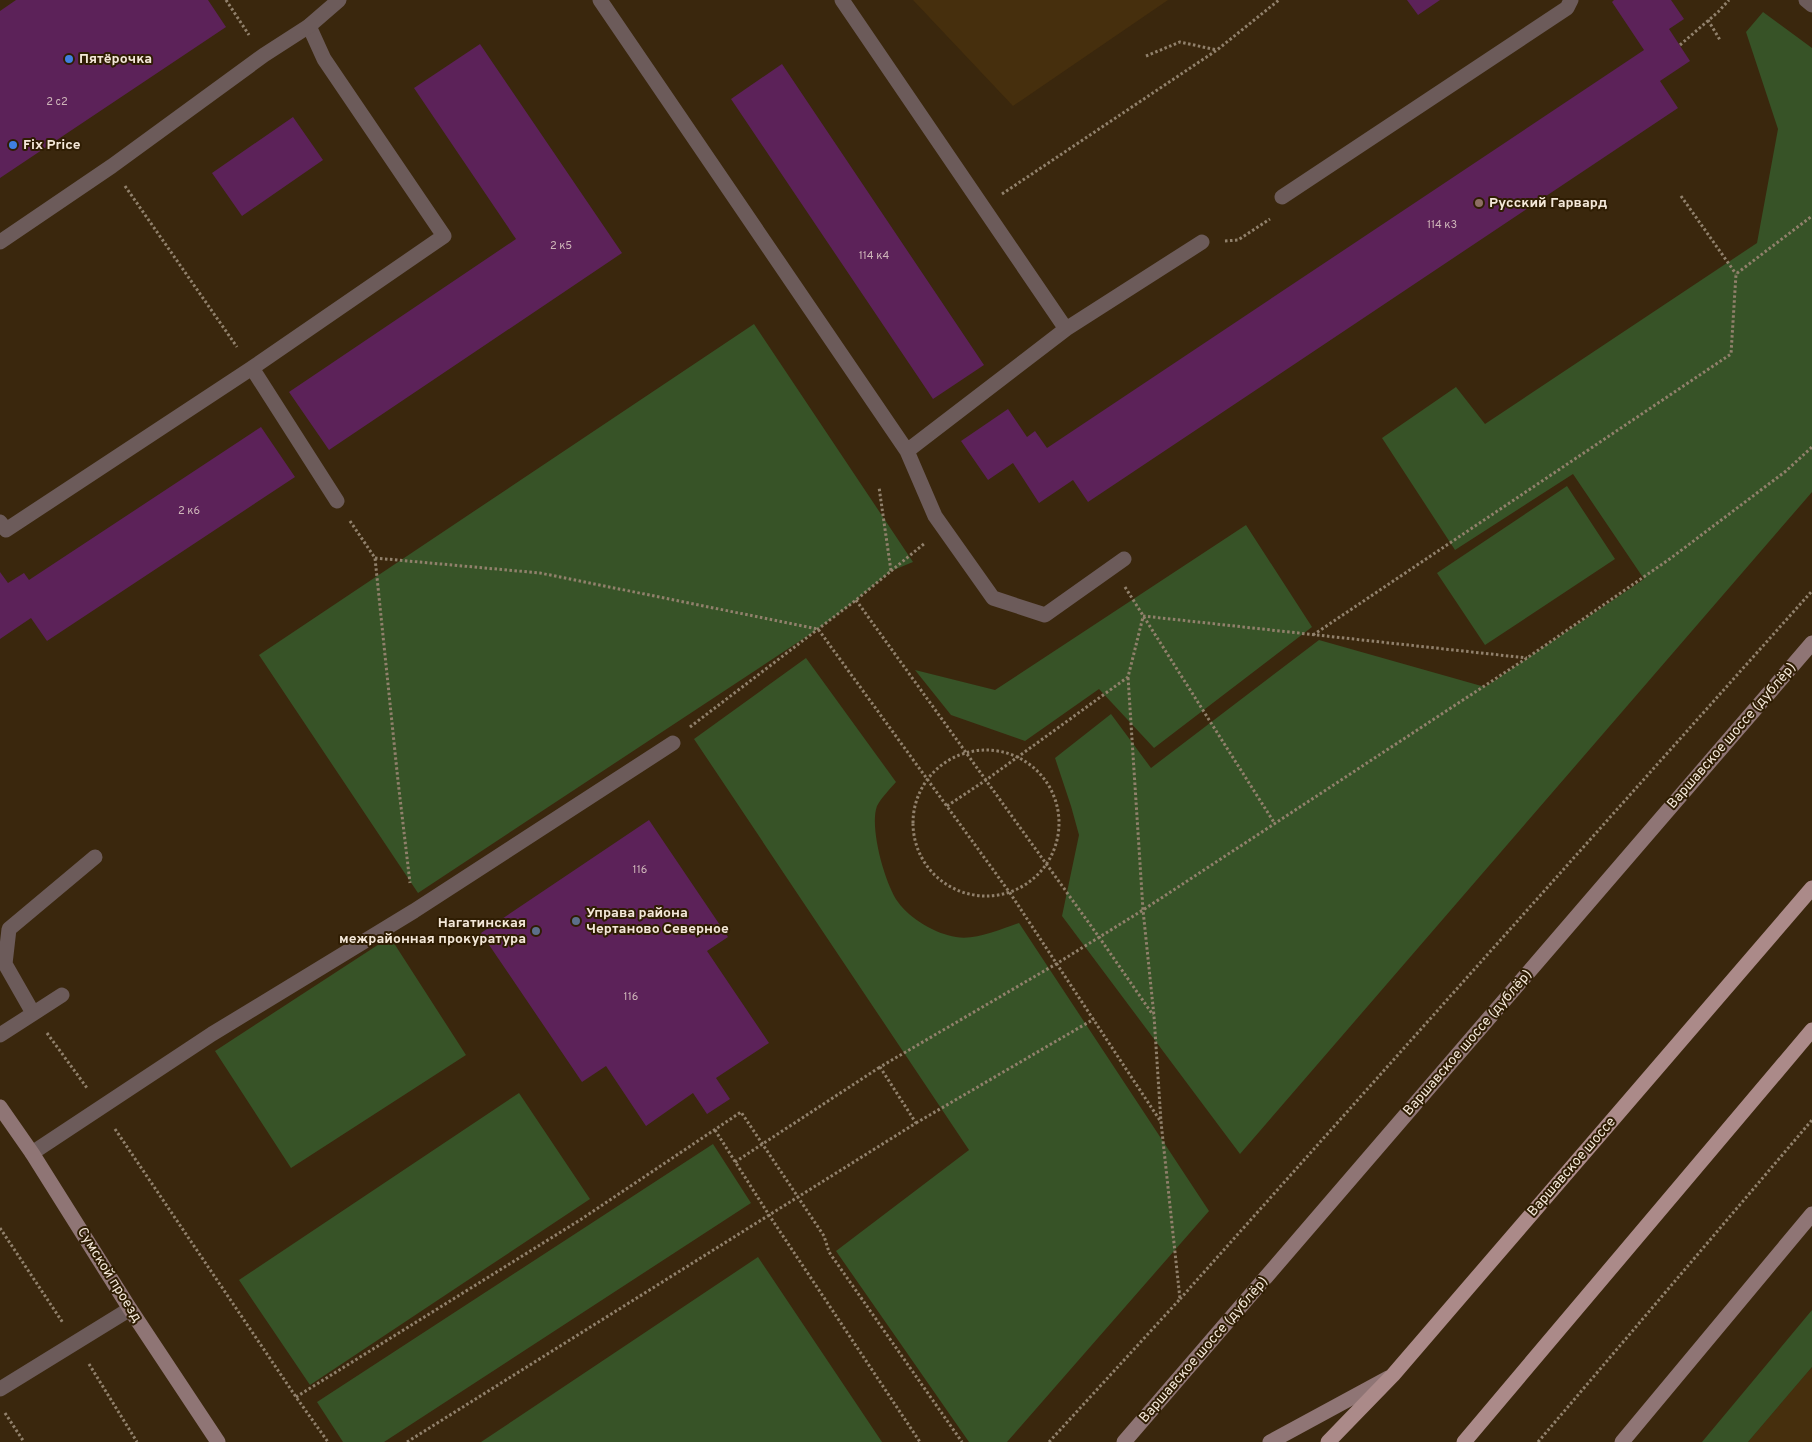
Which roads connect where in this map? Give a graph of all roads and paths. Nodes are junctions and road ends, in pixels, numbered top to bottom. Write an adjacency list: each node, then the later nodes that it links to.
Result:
1 (226, 0): 15 (path)
2 (340, 0): 11 (street)
3 (600, 0): 30 (street)
4 (842, 0): 20 (street)
5 (1279, 0): 14 (path)
6 (1571, 0): 19 (street)
7 (1729, 0): 10 (path)
8 (1806, 0): 9 (street)
9 (1812, 5)
10 (1708, 20): 12 (path); 13 (path)
11 (309, 26): 15 (street); 28 (street)
12 (1720, 40)
13 (1680, 45)
14 (1217, 50): 16 (path); 20 (path)
15 (264, 56): 17 (street)
16 (1146, 56)
17 (112, 166): 24 (street); 28 (path)
18 (1681, 196): 26 (path)
19 (1282, 197)
20 (983, 207): 27 (street)
21 (1273, 216): 23 (path)
22 (1812, 216): 26 (path)
23 (1238, 240)
24 (0, 242)
25 (1202, 242): 27 (street)
26 (1736, 274): 42 (path)
27 (1066, 330): 30 (street)
28 (252, 368): 32 (street); 33 (street)
29 (1812, 447): 44 (path)
30 (907, 451): 36 (street)
31 (879, 487): 37 (path)
32 (337, 501): 35 (path)
33 (0, 522)
34 (920, 547): 37 (path)
35 (375, 558): 41 (path); 59 (path)
36 (1118, 564): 40 (path)
37 (891, 571): 39 (path)
38 (1812, 591): 81 (path)
39 (856, 600): 41 (path); 48 (path)
40 (1143, 616): 42 (path); 45 (path); 53 (path)
41 (818, 629): 46 (path); 50 (path)
42 (1313, 634): 44 (path)
43 (1812, 643): 94 (main road, Варшавское шоссе (дублёр))
44 (1527, 658): 53 (path)
45 (1128, 677): 49 (path); 58 (path)
46 (692, 725)
47 (672, 743): 59 (street)
48 (966, 753): 49 (path); 50 (path); 51 (path)
49 (1018, 757): 51 (path); 55 (path)
50 (927, 780): 52 (path); 57 (path)
51 (986, 780): 52 (path); 55 (path)
52 (947, 806): 57 (path)
53 (1275, 824): 58 (path)
54 (95, 857): 63 (street)
55 (1047, 865): 57 (path); 60 (path)
56 (1812, 888): 83 (main road, Варшавское шоссе)
57 (1010, 893): 61 (path)
58 (1143, 910): 60 (path); 64 (path)
59 (414, 911): 70 (street)
60 (1099, 937): 61 (path); 64 (path)
61 (1056, 964): 65 (path); 68 (path)
62 (62, 995): 63 (street)
63 (33, 1013): 67 (street); 70 (path)
64 (1154, 1016): 72 (path)
65 (1094, 1019): 72 (path); 73 (path)
66 (1812, 1030): 97 (main road)
67 (0, 1035)
68 (880, 1067): 73 (path); 75 (path)
69 (0, 1107): 76 (main road, Сумской проезд)
70 (101, 1108): 76 (street); 85 (path)
71 (1812, 1120): 98 (path)
72 (1161, 1122): 81 (path)
73 (916, 1123): 78 (path)
74 (715, 1130): 75 (path); 77 (path); 85 (path)
75 (763, 1143): 77 (path); 78 (path)
76 (32, 1153): 82 (main road, Сумской проезд)
77 (735, 1162): 80 (path)
78 (799, 1197): 80 (path); 92 (path)
79 (1812, 1214): 99 (main road)
80 (769, 1215): 90 (path); 91 (path)
81 (1180, 1299): 93 (path)
82 (130, 1309): 84 (street); 88 (main road, Сумской проезд)
83 (1393, 1374): 95 (main road); 96 (main road, Варшавское шоссе)
84 (0, 1389)
85 (296, 1398): 89 (path)
86 (0, 1406): 87 (path)
87 (24, 1442)
88 (218, 1442)
89 (328, 1442)
90 (407, 1442)
91 (920, 1442)
92 (962, 1442)
93 (1050, 1442)
94 (1124, 1442)
95 (1270, 1442)
96 (1328, 1442)
97 (1464, 1442)
98 (1538, 1442)
99 (1622, 1442)

